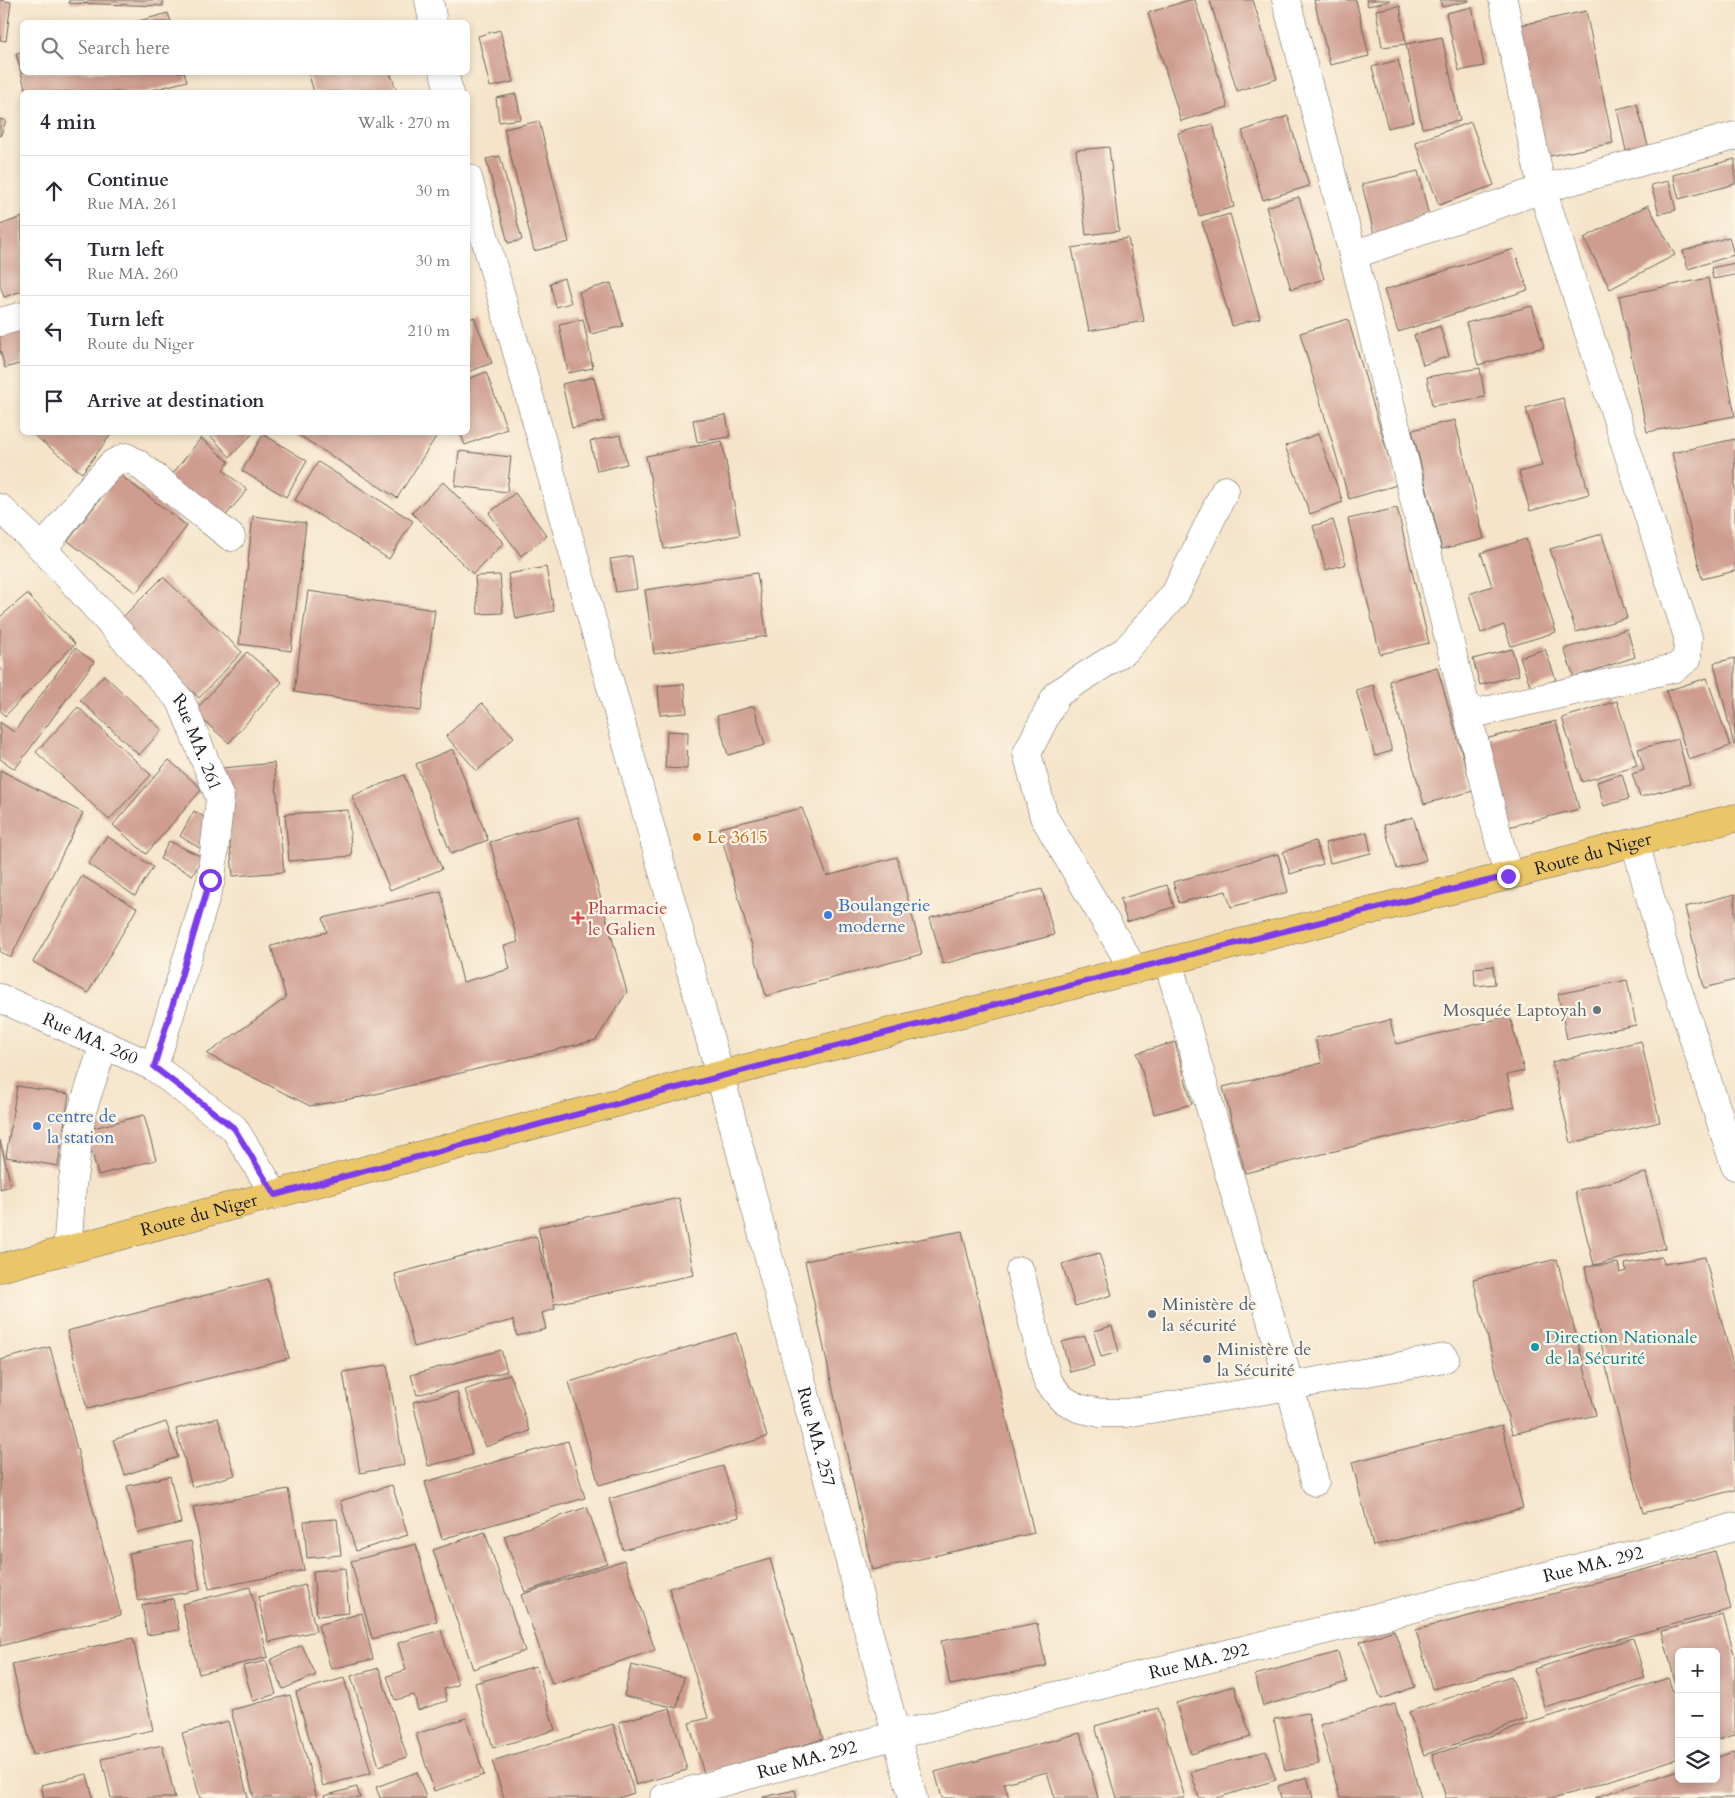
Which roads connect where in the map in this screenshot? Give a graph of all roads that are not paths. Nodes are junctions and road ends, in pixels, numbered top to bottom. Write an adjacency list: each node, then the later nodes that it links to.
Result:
1 (428, 0): 4 (street)
2 (1286, 0): 10 (street)
3 (1503, 0): 8 (street)
4 (433, 20)
5 (445, 75): 6 (street)
6 (448, 90)
7 (1735, 136): 8 (street)
8 (1542, 189): 10 (street); 17 (street)
9 (470, 195): 26 (street, Rue MA. 257)
10 (1353, 255): 17 (street)
11 (20, 317): 12 (street)
12 (0, 322)
13 (1225, 490): 22 (street)
14 (0, 508): 16 (street, Rue MA. 261)
15 (231, 537): 16 (street)
16 (43, 549): 25 (street, Rue MA. 261)
17 (1468, 715): 20 (street)
18 (1735, 818): 19 (main road, Route du Niger)
19 (1635, 842): 20 (main road, Route du Niger); 27 (street)
20 (1508, 876): 21 (main road, Route du Niger)
21 (1168, 960): 22 (main road, Route du Niger); 33 (street)
22 (1134, 970): 26 (main road, Route du Niger)
23 (0, 998): 24 (street, Rue MA. 260)
24 (104, 1044): 25 (street, Rue MA. 260); 29 (street)
25 (154, 1067): 28 (street, Rue MA. 260)
26 (720, 1075): 28 (main road, Route du Niger); 36 (street, Rue MA. 257)
27 (1735, 1166)
28 (275, 1195): 29 (main road, Route du Niger)
29 (67, 1251): 30 (main road, Route du Niger)
30 (0, 1268)
31 (1020, 1271): 33 (street)
32 (1444, 1358): 33 (street)
33 (1290, 1386): 34 (street)
34 (1316, 1482)
35 (1735, 1528): 36 (street, Rue MA. 292)
36 (897, 1735): 37 (street, Rue MA. 292); 38 (street, Rue MA. 257)
37 (664, 1798)
38 (912, 1798)

